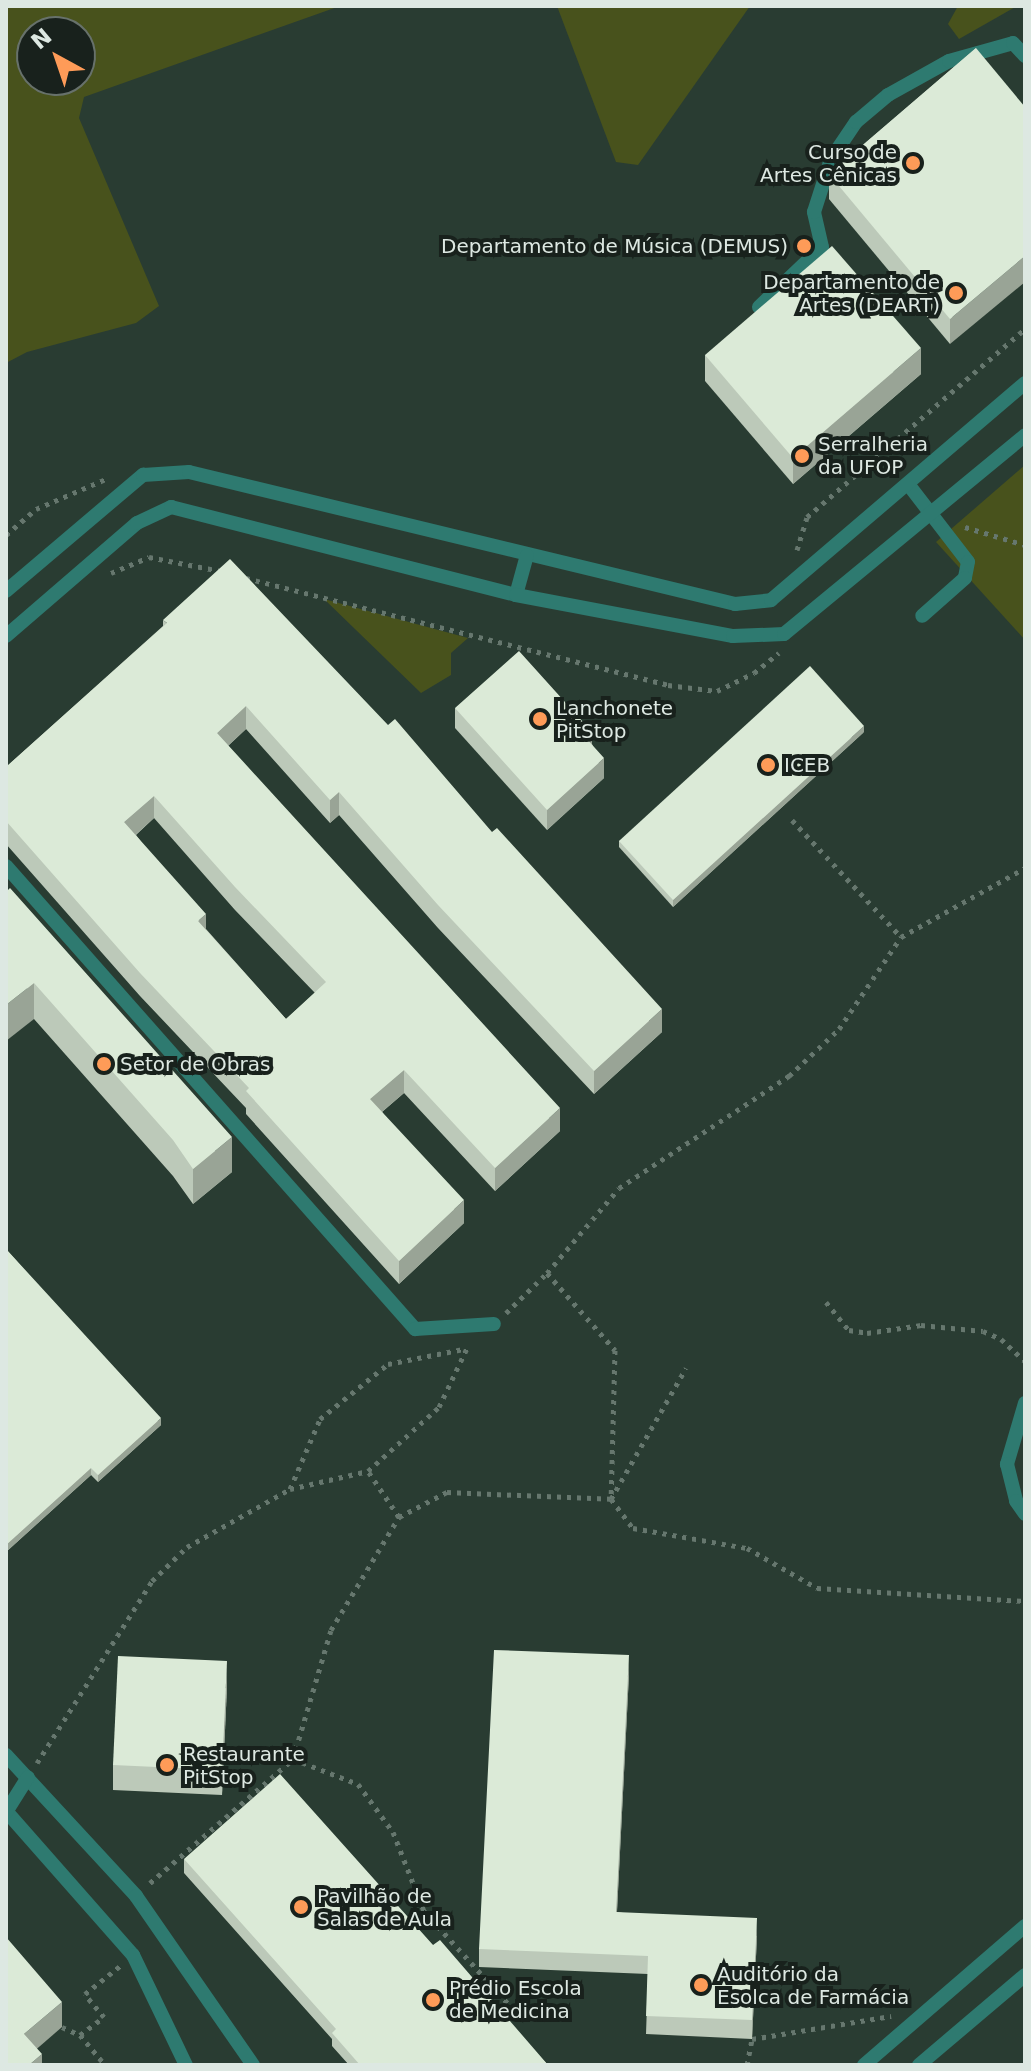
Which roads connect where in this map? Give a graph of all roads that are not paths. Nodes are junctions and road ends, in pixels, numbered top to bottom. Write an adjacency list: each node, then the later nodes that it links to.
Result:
1 (1025, 56): 2 (lane)
2 (759, 307)
3 (1025, 383): 5 (lane)
4 (1025, 435): 6 (lane)
5 (908, 484): 6 (lane); 7 (lane)
6 (931, 516): 9 (lane); 10 (lane)
7 (527, 555): 8 (lane); 9 (lane)
8 (6, 591)
9 (516, 595): 11 (lane)
10 (922, 616)
11 (6, 636)
12 (6, 866): 13 (lane)
13 (494, 1324)
14 (1025, 1403): 15 (lane)
15 (1025, 1514)
16 (6, 1755): 17 (lane)
17 (28, 1777): 18 (lane); 21 (lane)
18 (6, 1812): 22 (lane)
19 (1025, 1926): 23 (lane)
20 (1025, 1975): 24 (lane)
21 (250, 2064)
22 (186, 2065)
23 (864, 2065)
24 (919, 2065)

